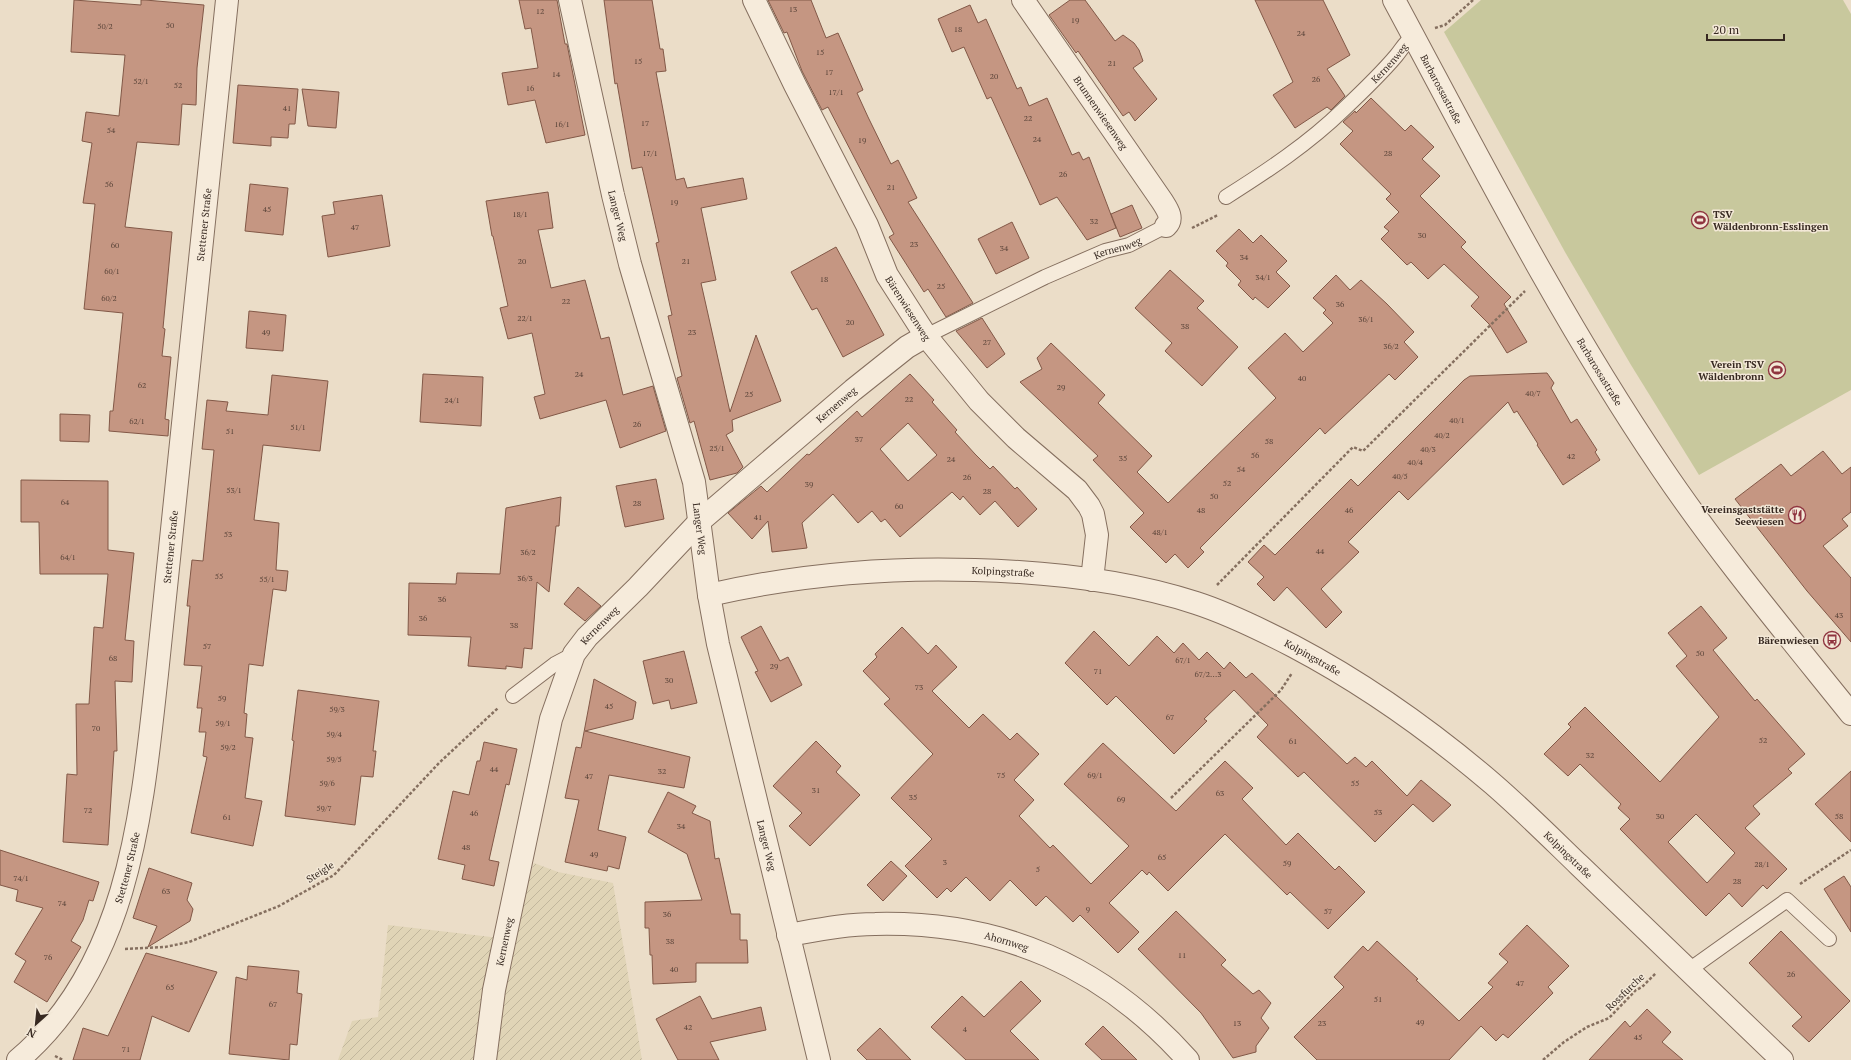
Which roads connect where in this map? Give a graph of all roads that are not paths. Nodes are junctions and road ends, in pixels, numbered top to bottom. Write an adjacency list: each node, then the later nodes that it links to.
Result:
1 (227, 0): 19 (street, Stettener Straße)
2 (570, 0): 10 (street, Langer Weg)
3 (754, 0): 9 (street, Bärenwiesenweg)
4 (1024, 0): 8 (street, Brunnenwiesenweg)
5 (1395, 1): 6 (street, Barbarossastraße)
6 (1414, 37): 7 (lane, Kernenweg); 15 (street, Barbarossastraße)
7 (1226, 197)
8 (1166, 226): 9 (lane, Kernenweg)
9 (926, 336): 10 (street, Kernenweg); 11 (street, Bärenwiesenweg)
10 (700, 521): 12 (street, Langer Weg); 13 (street, Kernenweg)
11 (1092, 580): 12 (street, Kolpingstraße); 18 (street, Kolpingstraße)
12 (709, 595): 16 (street, Langer Weg)
13 (574, 654): 14 (lane); 20 (street, Kernenweg)
14 (512, 696)
15 (1851, 714)
16 (788, 935): 21 (street, Langer Weg); 22 (street, Ahornweg)
17 (1829, 938): 18 (lane)
18 (1689, 970): 23 (street, Kolpingstraße)
19 (18, 1060)
20 (485, 1060)
21 (819, 1060)
22 (1188, 1060)
23 (1782, 1060)

